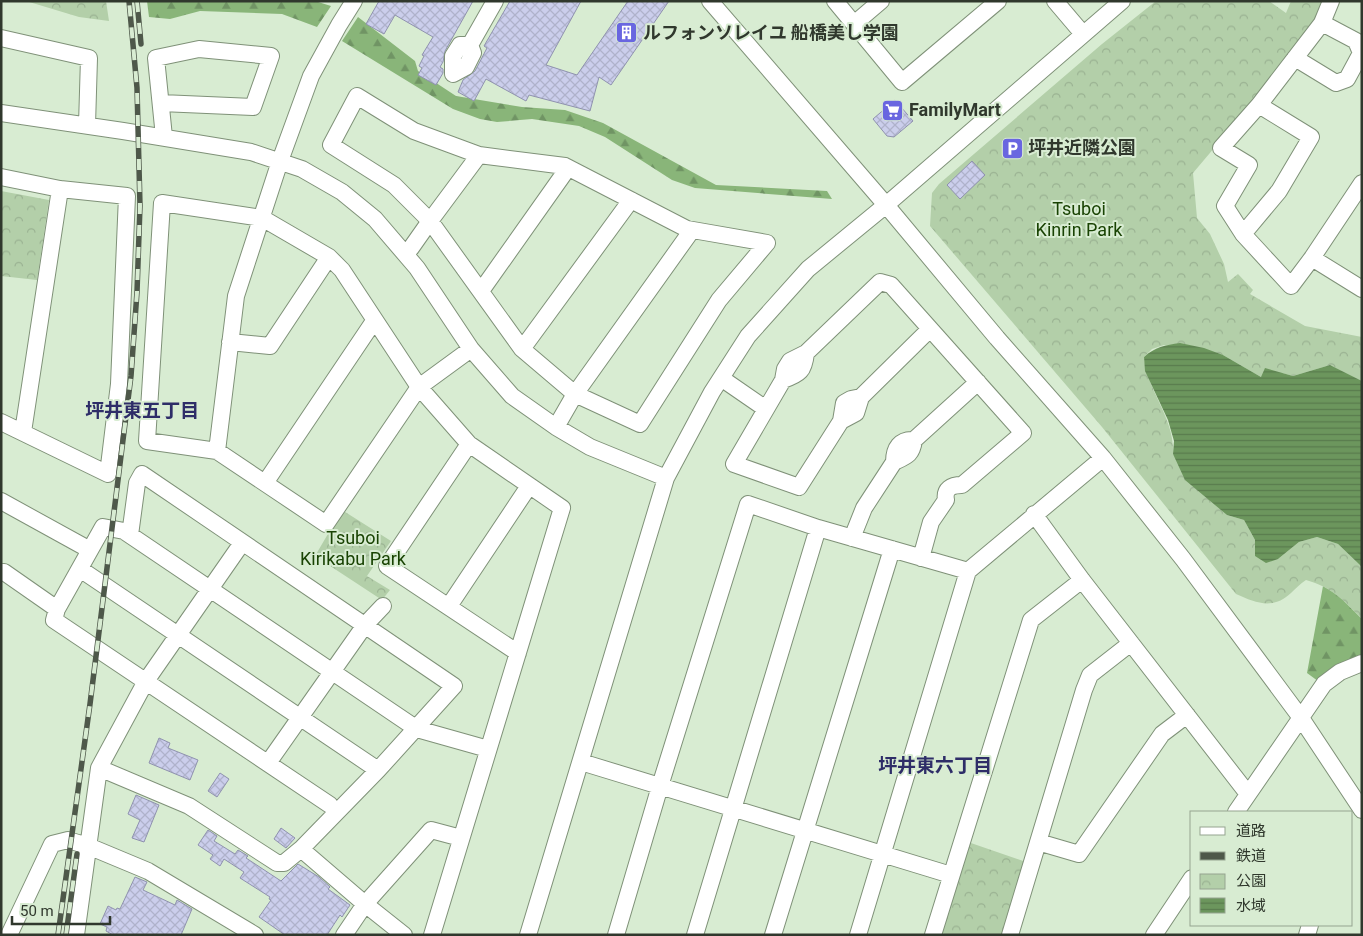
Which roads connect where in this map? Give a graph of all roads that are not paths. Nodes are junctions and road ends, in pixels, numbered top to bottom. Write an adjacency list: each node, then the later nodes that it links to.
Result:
1 (354, 1): 22 (street)
2 (495, 1): 14 (street)
3 (710, 1): 28 (street)
4 (835, 1): 11 (street)
5 (880, 1): 11 (street)
6 (998, 1): 11 (street)
7 (1056, 1): 12 (street)
8 (1122, 1): 12 (street)
9 (1330, 1): 10 (street)
10 (1322, 23): 15 (street); 15 (street)
11 (854, 24)
12 (1083, 34): 28 (street)
13 (1, 38): 19 (street)
14 (470, 45)
15 (1295, 58): 17 (street)
16 (161, 103): 16 (street); 20 (street)
17 (1259, 105): 32 (street); 32 (street)
18 (1, 114): 19 (street)
19 (87, 125): 20 (street)
20 (164, 137): 22 (street)
21 (479, 155): 23 (street); 30 (street); 30 (street)
22 (280, 161): 29 (street); 33 (street)
23 (568, 168): 27 (street); 37 (street)
24 (1, 177): 26 (street)
25 (1362, 183): 35 (street)
26 (60, 189): 50 (street); 50 (street)
27 (631, 200): 31 (street); 42 (street)
28 (886, 205): 43 (street); 53 (street)
29 (262, 218): 34 (street); 40 (street); 52 (street)
30 (430, 221): 33 (street); 37 (street)
31 (692, 230): 46 (street); 46 (street)
32 (1243, 234): 35 (street)
33 (405, 253): 41 (street)
34 (329, 257): 38 (street); 40 (street)
35 (1312, 258): 36 (street)
36 (1362, 289)
37 (481, 291): 42 (street)
38 (374, 321): 45 (street); 55 (street)
39 (930, 328): 44 (street); 47 (street); 47 (street)
40 (230, 342): 52 (street)
41 (470, 349): 45 (street); 49 (street)
42 (522, 349): 46 (street)
43 (721, 378): 47 (street); 54 (street)
44 (978, 382): 61 (street); 65 (street)
45 (419, 387): 51 (street); 55 (street)
46 (574, 394): 49 (street)
47 (766, 409)
48 (1, 422): 50 (street)
49 (556, 427): 54 (street)
50 (23, 432)
51 (469, 444): 56 (street); 72 (street)
52 (217, 451): 55 (street)
53 (1103, 458): 58 (street); 83 (street)
54 (666, 478): 86 (street)
55 (265, 482)
56 (529, 486): 72 (street); 77 (street)
57 (1, 501): 64 (street)
58 (1034, 514): 67 (street); 69 (street)
59 (818, 528): 61 (street); 90 (street); 93 (street)
60 (130, 535): 62 (street); 64 (street); 70 (street)
61 (852, 538): 63 (street)
62 (242, 542): 70 (street); 74 (street)
63 (892, 549): 65 (street); 96 (street)
64 (90, 550): 66 (street)
65 (921, 558): 67 (street)
66 (80, 569): 73 (street); 75 (street)
67 (968, 571): 101 (street)
68 (4, 572): 73 (street)
69 (1082, 580): 76 (street); 102 (street)
70 (210, 588): 75 (street); 79 (street)
71 (383, 606): 74 (street)
72 (449, 606): 77 (street)
73 (57, 609): 80 (street)
74 (365, 625): 79 (street); 84 (street)
75 (177, 635): 80 (street); 82 (street)
76 (1131, 643): 81 (street); 98 (street)
77 (518, 653): 85 (street)
78 (1362, 664): 83 (street)
79 (333, 671): 82 (street); 84 (street)
80 (146, 681): 87 (street); 88 (street)
81 (1187, 715): 91 (street); 98 (street)
82 (300, 718): 87 (street); 89 (street)
83 (1301, 718): 91 (street); 94 (street)
84 (417, 729): 85 (street); 89 (street)
85 (488, 750): 97 (street)
86 (581, 762): 90 (street); 111 (street)
87 (268, 763): 92 (street)
88 (99, 768): 99 (street); 100 (street)
89 (378, 770): 100 (street)
90 (660, 786): 93 (street); 112 (street)
91 (1248, 794): 95 (street)
92 (330, 805)
93 (733, 808): 96 (street); 113 (street)
94 (1362, 810)
95 (1237, 811)
96 (804, 830): 101 (street); 114 (street)
97 (461, 838): 104 (street); 110 (street)
98 (1038, 842): 117 (street)
99 (88, 846): 105 (street); 106 (street); 107 (street)
100 (300, 849): 104 (street)
101 (882, 854): 102 (street); 115 (street)
102 (951, 875): 116 (street)
103 (1190, 881): 118 (street)
104 (365, 904): 108 (street); 109 (street)
105 (9, 935)
106 (76, 935)
107 (255, 935)
108 (344, 935)
109 (404, 935)
110 (432, 935)
111 (528, 935)
112 (616, 935)
113 (695, 935)
114 (773, 935)
115 (858, 935)
116 (933, 935)
117 (1010, 935)
118 (1154, 935)

